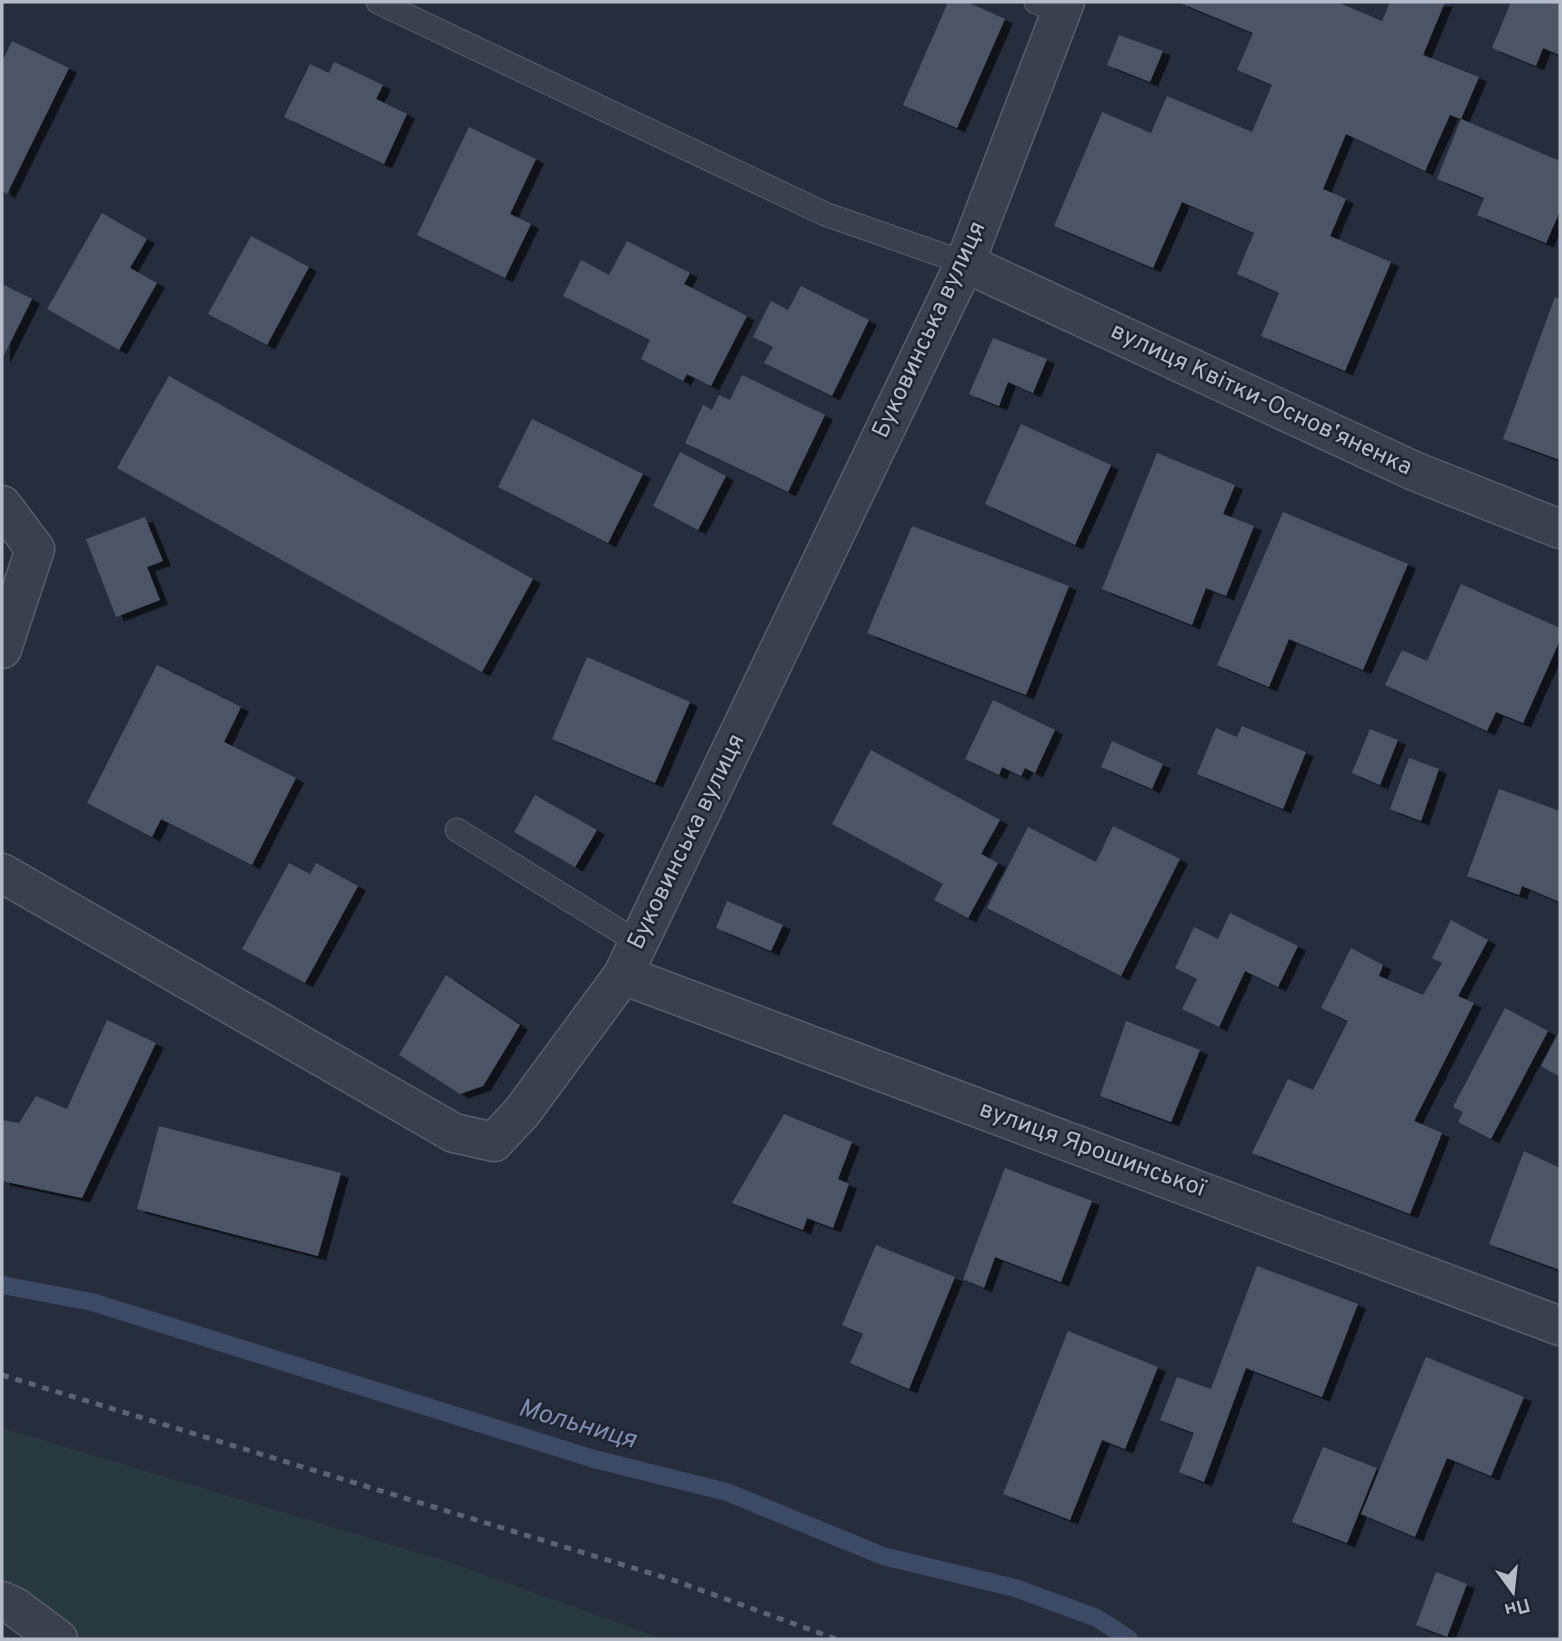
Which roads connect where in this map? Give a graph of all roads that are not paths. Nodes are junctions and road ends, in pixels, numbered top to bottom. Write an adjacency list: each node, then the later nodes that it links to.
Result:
1 (378, 2): 3 (lane)
2 (1054, 5): 3 (street, Буковинська вулиця)
3 (964, 263): 5 (street, вулиця Квітки-Основʼяненка); 9 (street, Буковинська вулиця)
4 (2, 505): 6 (street)
5 (1560, 529)
6 (2, 649)
7 (457, 830): 9 (lane)
8 (2, 873): 9 (street, Буковинська вулиця)
9 (631, 959): 10 (street, вулиця Ярошинської)
10 (1560, 1326)
11 (2, 1601): 12 (street)
12 (58, 1639)

